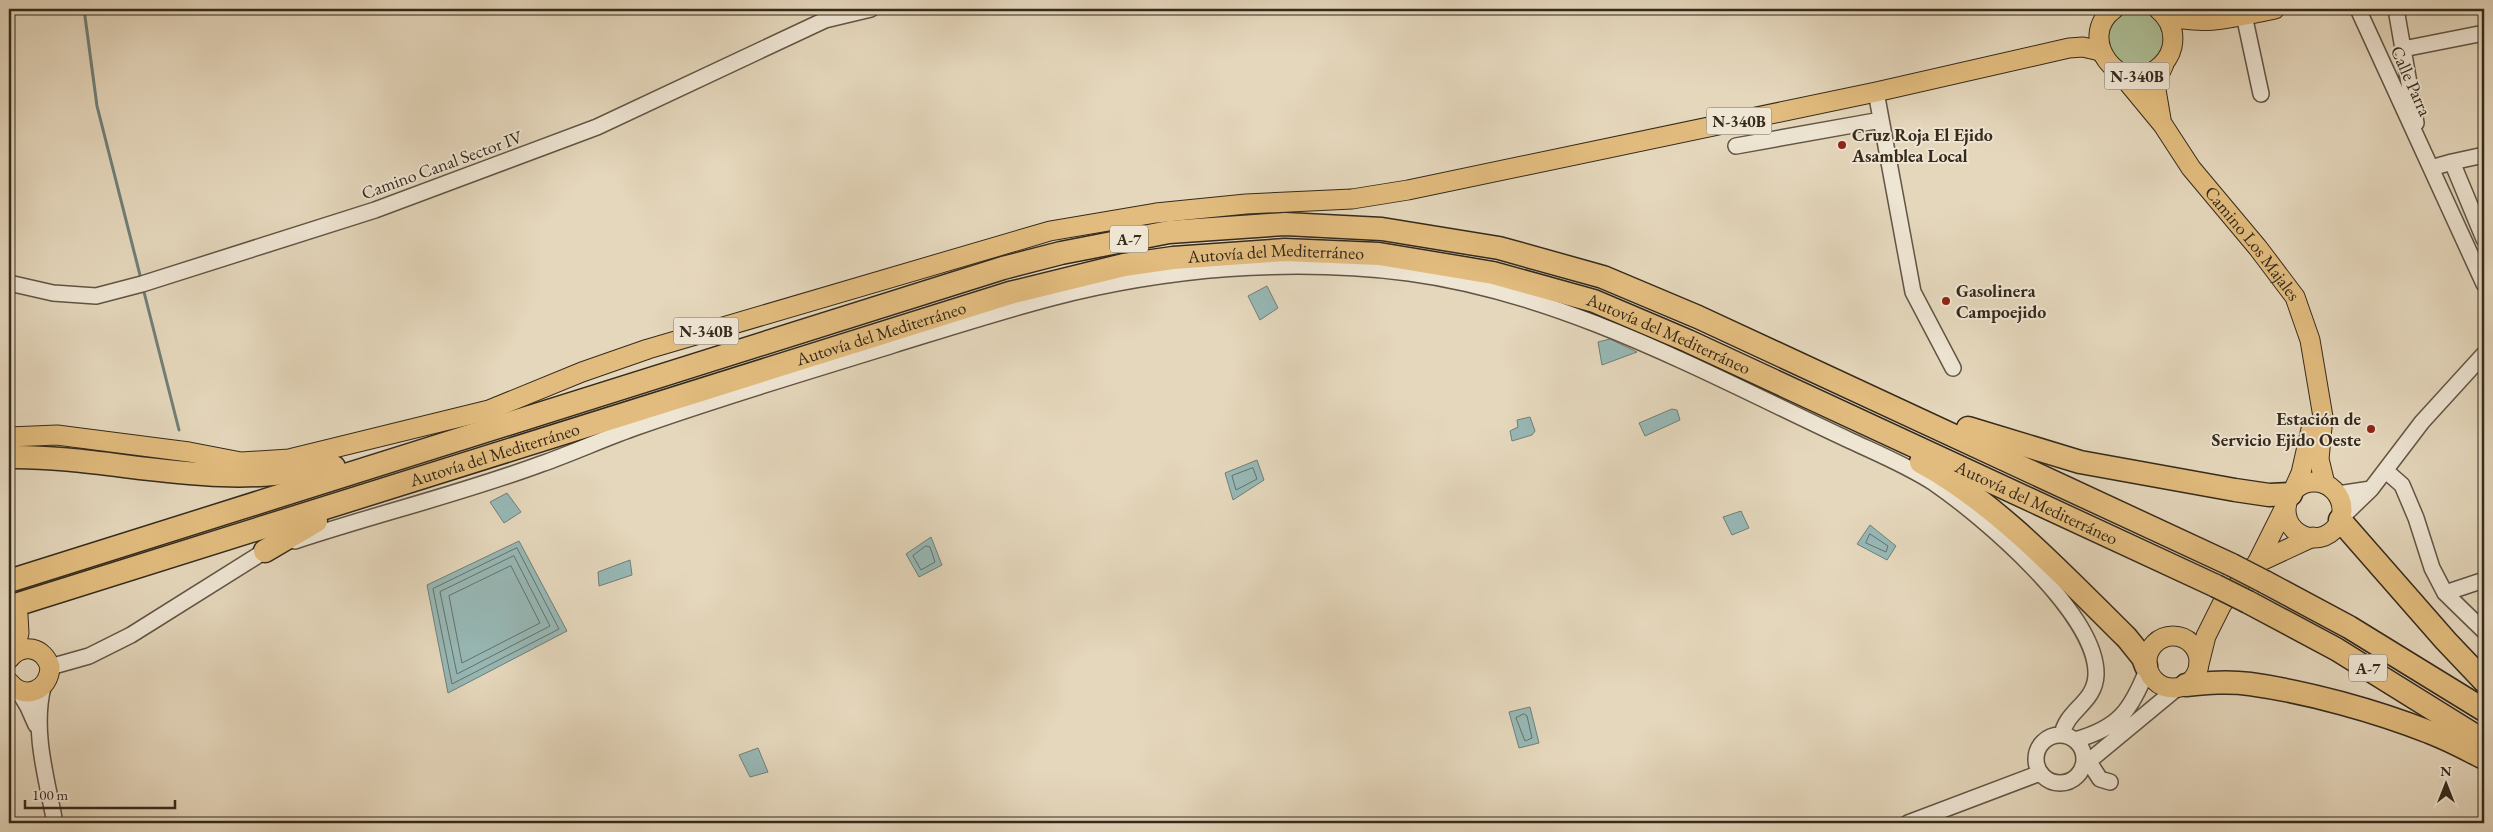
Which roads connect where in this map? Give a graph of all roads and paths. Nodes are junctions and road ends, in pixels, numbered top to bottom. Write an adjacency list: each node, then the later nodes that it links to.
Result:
1 (871, 9): 26 (street, Camino Canal Sector IV)
2 (2114, 9): 9 (main road, N-340B)
3 (2275, 9): 7 (main road, N-340B)
4 (2358, 9): 21 (street, Calle Parra)
5 (2396, 9): 12 (street)
6 (2162, 12): 8 (main road, N-340B); 14 (main road, N-340B)
7 (2244, 15): 8 (main road, N-340B); 17 (street)
8 (2213, 21): 14 (main road, N-340B)
9 (2099, 31): 11 (main road, N-340B); 13 (main road, N-340B)
10 (2484, 33): 12 (street)
11 (2069, 48): 13 (main road, N-340B); 16 (main road, N-340B)
12 (2403, 49): 21 (street)
13 (2100, 51): 15 (main road, N-340B)
14 (2168, 56): 15 (main road, N-340B); 19 (main road)
15 (2120, 73): 19 (main road)
16 (1876, 92): 18 (street); 33 (main road, N-340B)
17 (2261, 94)
18 (1881, 120): 20 (street); 30 (street)
19 (2163, 125): 31 (main road, Camino Los Majales)
20 (1736, 146)
21 (2420, 146): 24 (street, Calle Parra)
22 (2484, 155): 23 (street)
23 (2452, 162): 24 (street); 25 (street)
24 (2431, 168): 27 (street, Calle Parra)
25 (2484, 240)
26 (9, 283)
27 (2484, 284)
28 (2484, 354): 36 (street)
29 (1794, 361): 34 (highway, Autovía del Mediterráneo / A-7); 40 (highway); 44 (highway, Autovía del Mediterráneo / A-7, bridge)
30 (1953, 368)
31 (2316, 375): 38 (main road, Camino Los Majales); 40 (main road, Camino Los Majales)
32 (1783, 384): 37 (highway, Autovía del Mediterráneo / A-7); 48 (highway, Autovía del Mediterráneo / A-7); 56 (highway)
33 (9, 436)
34 (426, 450): 35 (highway); 46 (highway, Autovía del Mediterráneo / A-7)
35 (9, 457)
36 (2386, 471): 39 (street); 47 (street)
37 (390, 488): 43 (highway); 49 (highway, Autovía del Mediterráneo / A-7)
38 (2331, 489): 39 (street); 40 (main road); 41 (main road)
39 (2371, 489): 41 (street)
40 (2290, 497): 42 (main road); 44 (main road, Camino Los Majales)
41 (2341, 519): 42 (main road); 57 (highway)
42 (2313, 538): 44 (main road)
43 (266, 551): 55 (street); 62 (street)
44 (2261, 572): 48 (main road); 61 (highway, Autovía del Mediterráneo / A-7)
45 (2484, 580): 47 (street)
46 (9, 581)
47 (2445, 593): 50 (street)
48 (2219, 595): 51 (main road); 54 (main road); 63 (highway, Autovía del Mediterráneo / A-7, bridge)
49 (15, 614): 52 (main road); 53 (main road)
50 (2484, 631)
51 (2177, 636): 54 (main road); 56 (main road)
52 (36, 650): 53 (main road); 55 (main road)
53 (11, 656)
54 (2199, 664): 60 (main road)
55 (50, 667): 59 (main road)
56 (2147, 668): 60 (main road); 62 (street)
57 (2484, 681)
58 (11, 686): 59 (main road); 64 (street)
59 (43, 687): 64 (street)
60 (2181, 687): 65 (highway); 66 (street)
61 (2484, 710)
62 (2069, 737): 66 (street); 67 (street)
63 (2484, 741)
64 (41, 746): 69 (street)
65 (2484, 758)
66 (2086, 764): 67 (street); 68 (street)
67 (2040, 773): 70 (street)
68 (2110, 782)
69 (55, 823)
70 (1908, 823)

